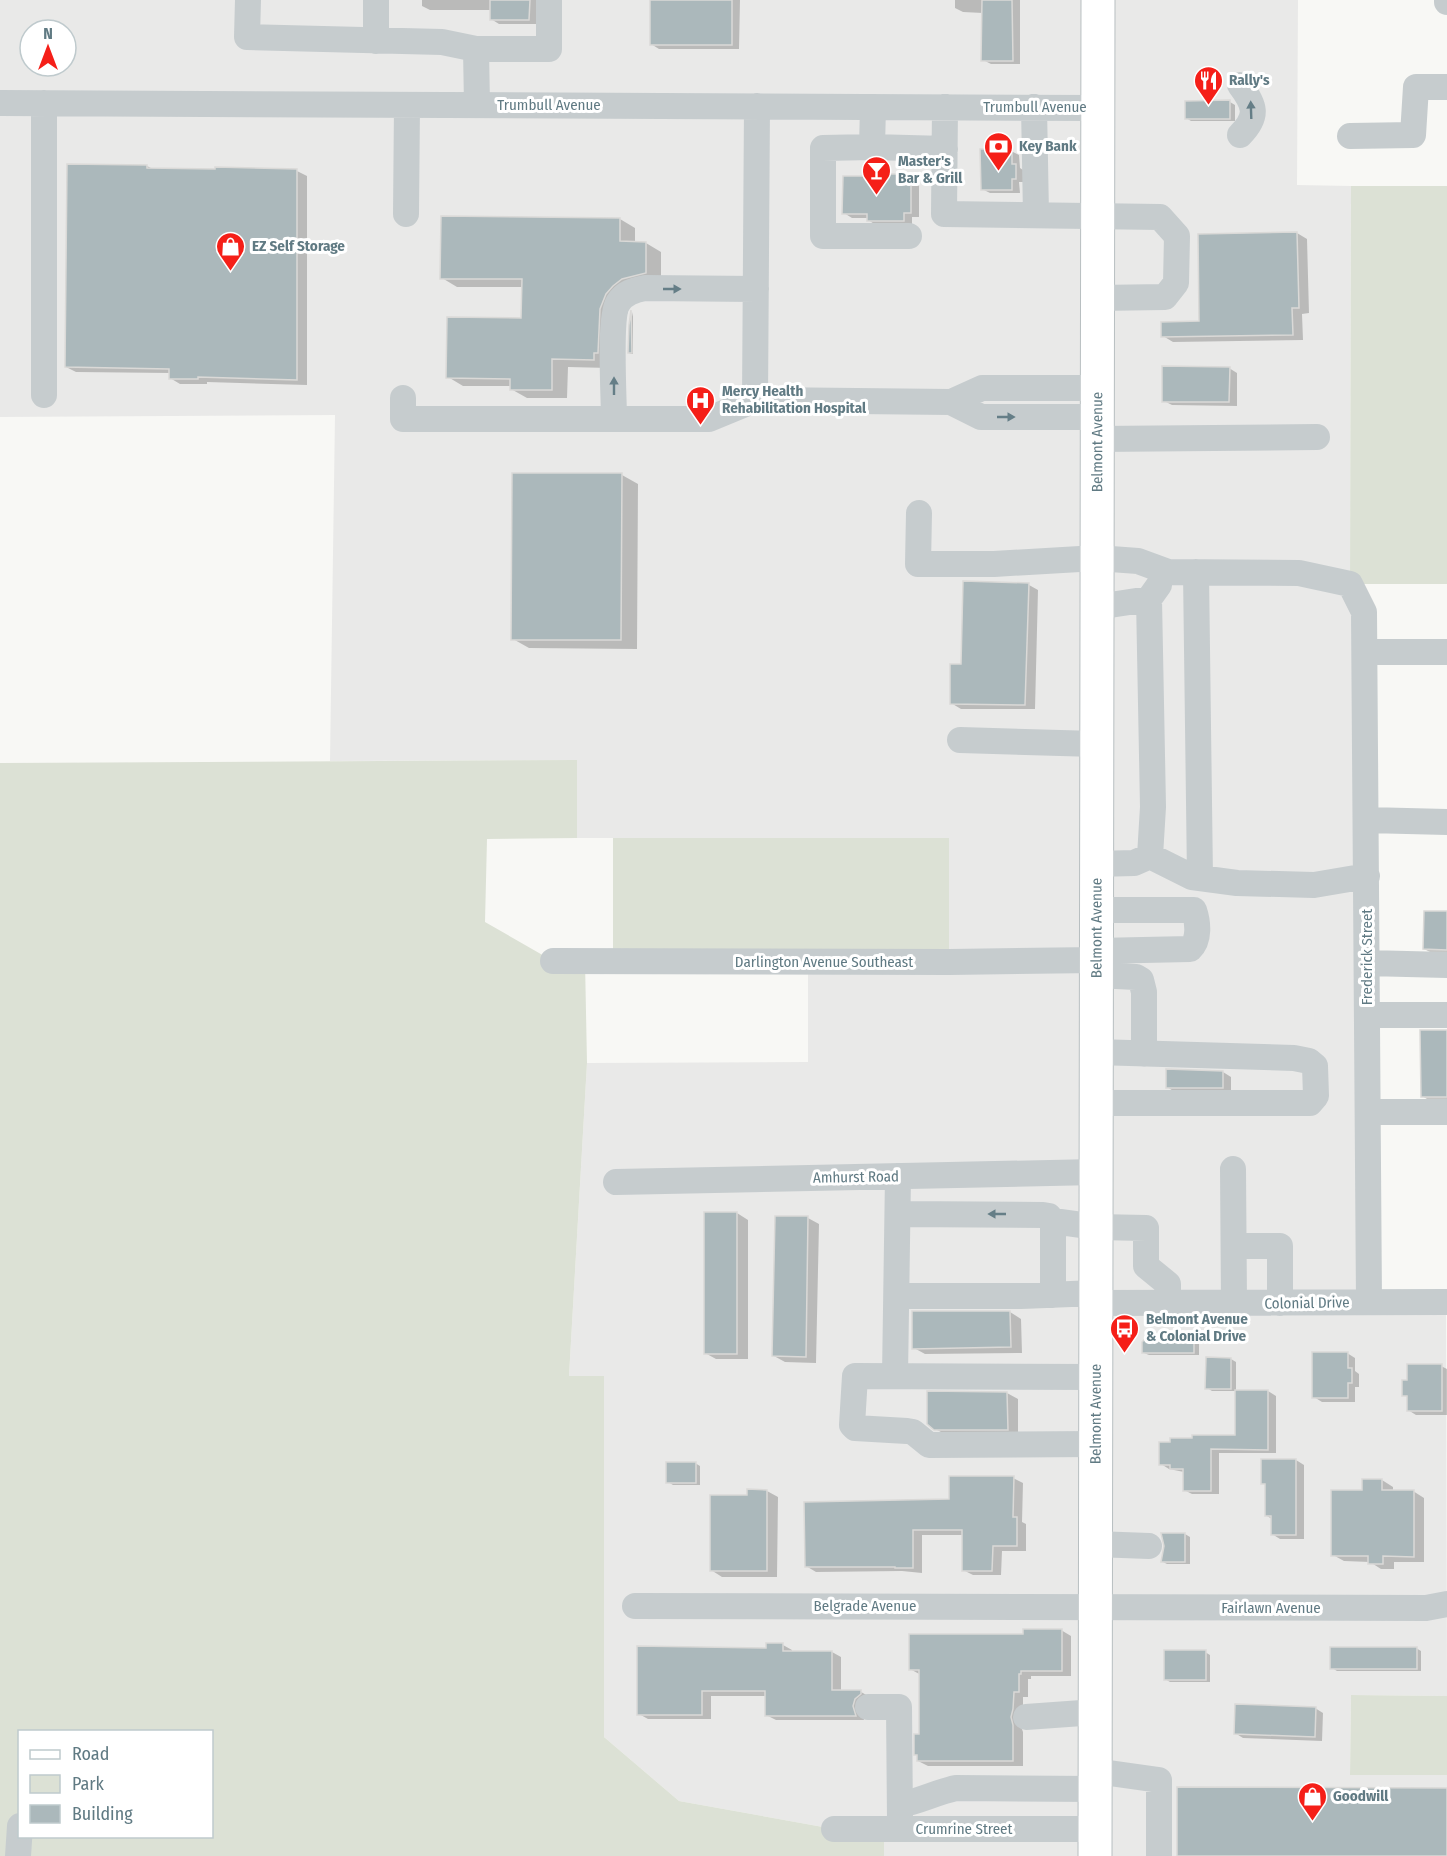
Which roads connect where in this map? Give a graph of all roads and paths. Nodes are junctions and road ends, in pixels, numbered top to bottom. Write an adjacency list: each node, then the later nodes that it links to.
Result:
1 (248, 0): 5 (street)
2 (376, 0): 5 (street)
3 (549, 0): 6 (street)
4 (1098, 0): 17 (main road, Belmont Avenue)
5 (376, 41): 6 (street)
6 (476, 49): 12 (street)
7 (1240, 85): 18 (street, one-way to 7)
8 (1447, 87): 19 (street)
9 (0, 103): 10 (street, Trumbull Avenue)
10 (44, 103): 11 (street, Trumbull Avenue); 28 (street)
11 (407, 105): 12 (street, Trumbull Avenue); 23 (street)
12 (477, 105): 13 (street, Trumbull Avenue)
13 (757, 106): 14 (street, Trumbull Avenue); 26 (street)
14 (873, 107): 15 (street, Trumbull Avenue); 20 (street)
15 (945, 107): 16 (street, Trumbull Avenue); 21 (street)
16 (1034, 107): 17 (street, Trumbull Avenue); 22 (street)
17 (1098, 108): 24 (main road, Belmont Avenue)
18 (1240, 135)
19 (1350, 136)
20 (872, 147): 21 (street); 25 (street)
21 (945, 149): 22 (street)
22 (1036, 206): 24 (street)
23 (406, 214)
24 (1097, 215): 27 (main road, Belmont Avenue); 27 (street)
25 (909, 236)
26 (756, 289): 30 (street); 32 (street, one-way to 26)
27 (1097, 298): 31 (main road, Belmont Avenue)
28 (44, 395)
29 (403, 398): 32 (street)
30 (755, 400): 31 (street); 32 (street)
31 (1097, 414): 33 (street); 35 (main road, Belmont Avenue)
32 (614, 419)
33 (1317, 437)
34 (919, 513): 35 (street)
35 (1097, 558): 36 (street); 39 (main road, Belmont Avenue)
36 (1168, 572): 37 (street); 38 (street)
37 (1196, 572): 40 (street, Frederick Street); 49 (street)
38 (1149, 599): 39 (street); 46 (street)
39 (1097, 607): 43 (main road, Belmont Avenue)
40 (1365, 652): 41 (street); 44 (street, Frederick Street)
41 (1447, 652)
42 (960, 740): 43 (street)
43 (1096, 744): 47 (main road, Belmont Avenue)
44 (1366, 820): 45 (street); 48 (street, Frederick Street)
45 (1447, 822)
46 (1150, 856): 47 (street); 49 (street)
47 (1096, 864): 50 (main road, Belmont Avenue)
48 (1367, 876): 49 (street); 53 (street, Frederick Street)
49 (1200, 878)
50 (1096, 910): 52 (main road, Belmont Avenue); 52 (street)
51 (553, 961): 52 (street, Darlington Avenue Southeast)
52 (1096, 962): 57 (main road, Belmont Avenue); 58 (street)
53 (1367, 963): 54 (street); 55 (street, Frederick Street)
54 (1447, 965)
55 (1367, 1015): 56 (street); 60 (street, Frederick Street)
56 (1447, 1015)
57 (1096, 1052): 58 (street); 59 (main road, Belmont Avenue)
58 (1144, 1054): 59 (street)
59 (1096, 1103): 63 (main road, Belmont Avenue)
60 (1368, 1112): 61 (street); 73 (street, Frederick Street)
61 (1447, 1112)
62 (1233, 1169): 69 (street)
63 (1096, 1172): 64 (street, Amhurst Road); 68 (main road, Belmont Avenue)
64 (898, 1176): 65 (street, Amhurst Road); 66 (street)
65 (616, 1182)
66 (898, 1214): 67 (street, one-way to 66); 71 (street)
67 (1053, 1221): 68 (street); 70 (street)
68 (1096, 1227): 72 (main road, Belmont Avenue); 77 (street)
69 (1234, 1246): 75 (street); 76 (street)
70 (1053, 1295): 71 (street, Colonial Drive); 72 (street, Colonial Drive)
71 (897, 1296): 78 (street)
72 (1096, 1298): 77 (street, Colonial Drive); 79 (main road, Belmont Avenue)
73 (1369, 1302): 74 (street, Colonial Drive); 76 (street, Colonial Drive)
74 (1447, 1302)
75 (1234, 1303): 76 (street, Colonial Drive); 77 (street, Colonial Drive)
76 (1280, 1303)
77 (1168, 1304)
78 (895, 1376): 79 (street); 80 (street)
79 (1096, 1377): 80 (main road, Belmont Avenue)
80 (1096, 1444): 81 (main road, Belmont Avenue)
81 (1095, 1544): 82 (street); 85 (main road, Belmont Avenue)
82 (1149, 1546)
83 (1447, 1604): 85 (street, Fairlawn Avenue)
84 (635, 1606): 85 (street, Belgrade Avenue)
85 (1095, 1607): 87 (main road, Belmont Avenue)
86 (868, 1707): 90 (street)
87 (1096, 1712): 88 (street); 89 (main road, Belmont Avenue)
88 (1026, 1717)
89 (1095, 1780): 90 (street); 93 (main road, Belmont Avenue); 95 (street)
90 (900, 1817): 91 (street, Crumrine Street); 93 (street, Crumrine Street)
91 (834, 1829)
92 (19, 1838): 94 (street)
93 (1095, 1842)
94 (18, 1856)
95 (1159, 1856)

